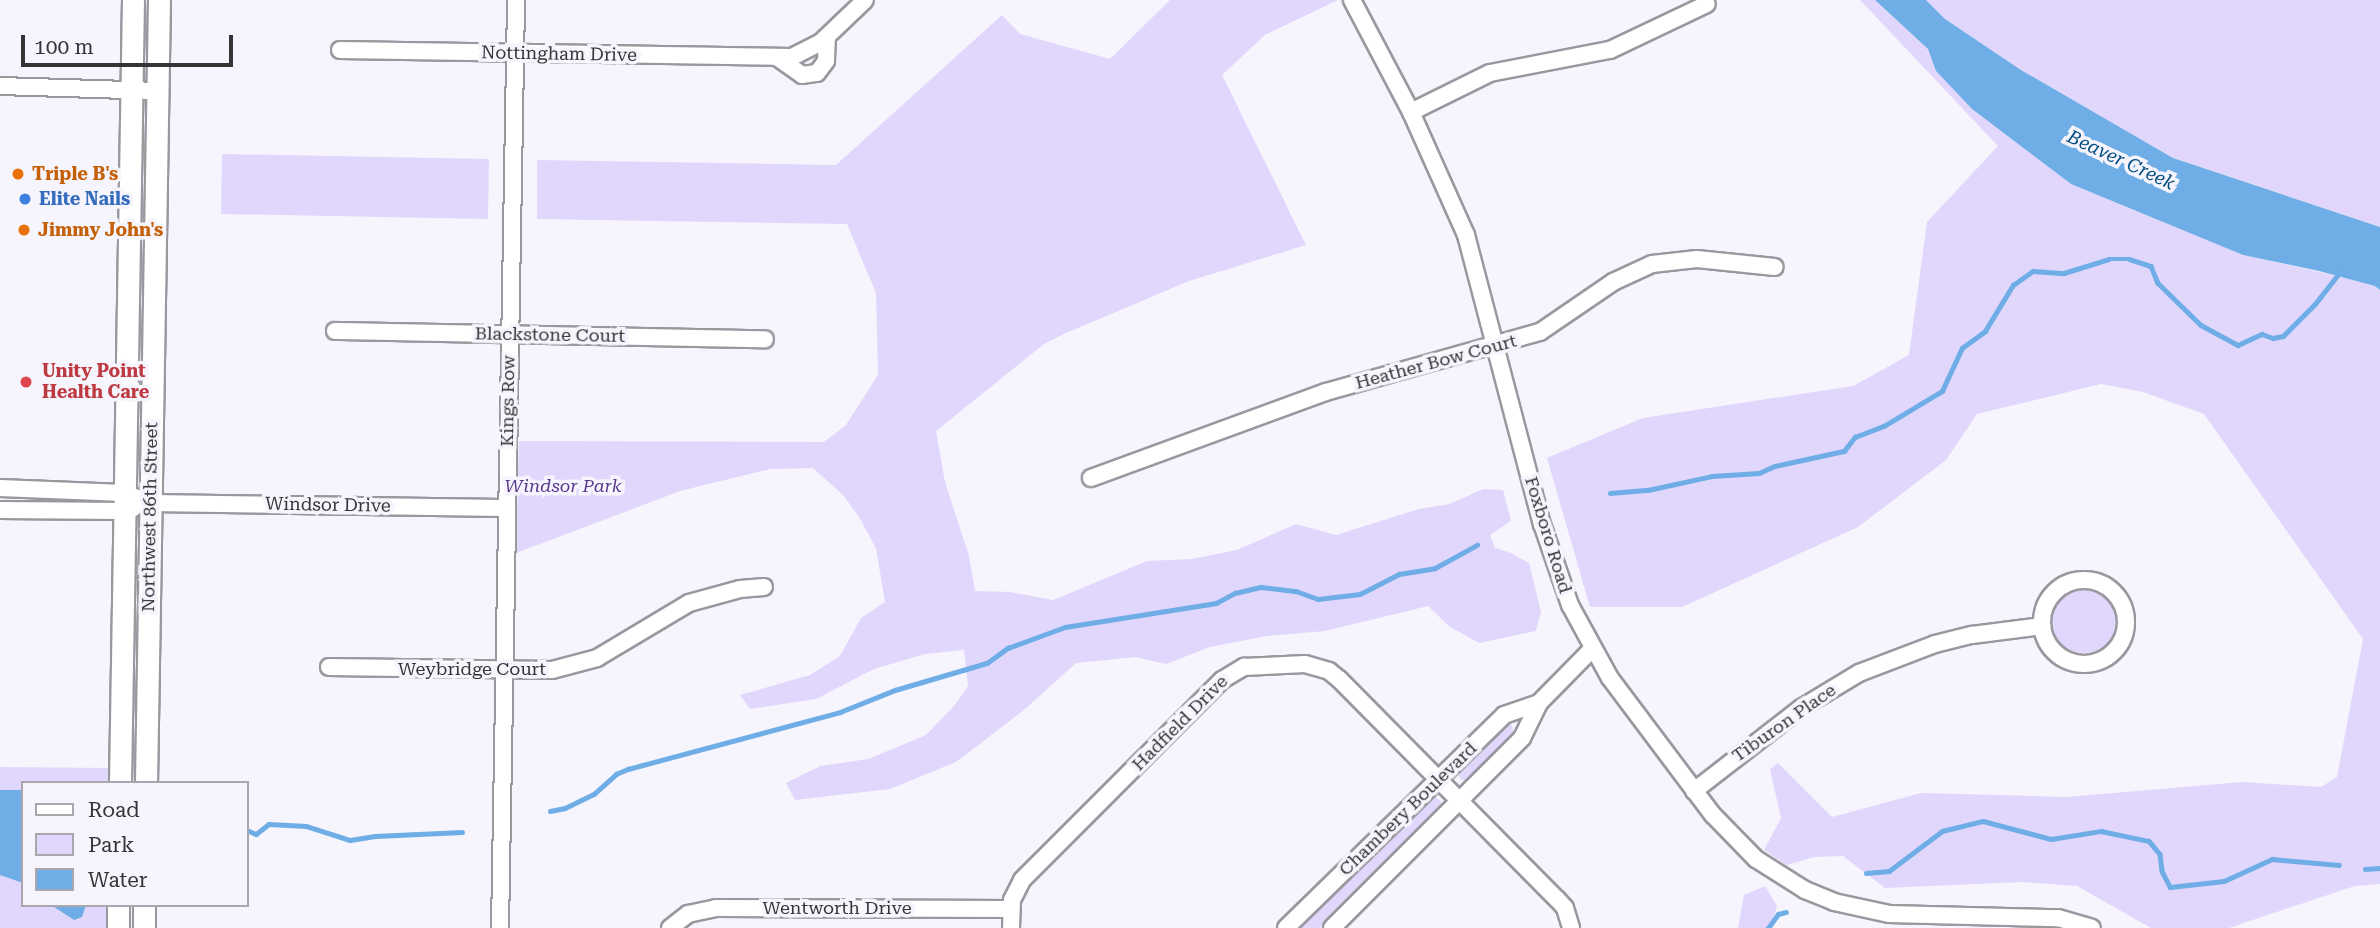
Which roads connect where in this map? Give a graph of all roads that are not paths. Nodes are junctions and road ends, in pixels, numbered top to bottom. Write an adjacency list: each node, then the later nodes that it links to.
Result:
1 (132, 0): 12 (main road, Northwest 86th Street)
2 (159, 0): 13 (main road, Northwest 86th Street)
3 (516, 0): 9 (street, Kings Row)
4 (865, 0): 7 (street, Nottingham Drive)
5 (1352, 0): 14 (street, Foxboro Road)
6 (1707, 4): 14 (street)
7 (827, 37): 10 (street, Nottingham Drive); 10 (street, Nottingham Drive)
8 (340, 50): 9 (street, Nottingham Drive)
9 (515, 53): 10 (street, Nottingham Drive); 17 (street, Kings Row)
10 (778, 58)
11 (0, 86): 12 (street)
12 (131, 90): 13 (street); 22 (main road, Northwest 86th Street)
13 (158, 92): 23 (main road, Northwest 86th Street)
14 (1411, 112): 19 (street, Foxboro Road)
15 (1775, 267): 19 (street, Heather Bow Court)
16 (335, 331): 17 (street, Blackstone Court)
17 (510, 334): 18 (street, Blackstone Court); 24 (street, Kings Row)
18 (765, 339)
19 (1494, 343): 20 (street, Heather Bow Court); 28 (street, Foxboro Road)
20 (1091, 478)
21 (0, 488): 22 (street)
22 (124, 502): 23 (street); 25 (street); 33 (main road, Northwest 86th Street)
23 (150, 503): 24 (street, Windsor Drive); 34 (main road, Northwest 86th Street)
24 (506, 508): 30 (street, Kings Row)
25 (0, 510)
26 (764, 587): 30 (street, Weybridge Court)
27 (2042, 626): 27 (street); 35 (street, Tiburon Place)
28 (1592, 649): 31 (street, Chambery Boulevard); 35 (street, Foxboro Road)
29 (329, 667): 30 (street, Weybridge Court)
30 (504, 671): 43 (street, Kings Row)
31 (1539, 703): 32 (street, Chambery Boulevard); 36 (street, Chambery Boulevard)
32 (1438, 778): 36 (street, Hadfield Drive); 39 (street, Hadfield Drive); 46 (street, Chambery Boulevard)
33 (120, 781)
34 (146, 781)
35 (1694, 791): 40 (street, Foxboro Road)
36 (1461, 802): 47 (street, Chambery Boulevard); 48 (street, Hadfield Drive)
37 (118, 907): 41 (main road)
38 (144, 907): 42 (main road)
39 (1011, 909): 44 (street, Wentworth Drive); 45 (street, Hadfield Drive)
40 (1880, 921): 49 (street, Foxboro Road)
41 (118, 928)
42 (144, 928)
43 (500, 928)
44 (670, 928)
45 (1011, 928)
46 (1286, 928)
47 (1332, 928)
48 (1571, 928)
49 (2092, 928)

